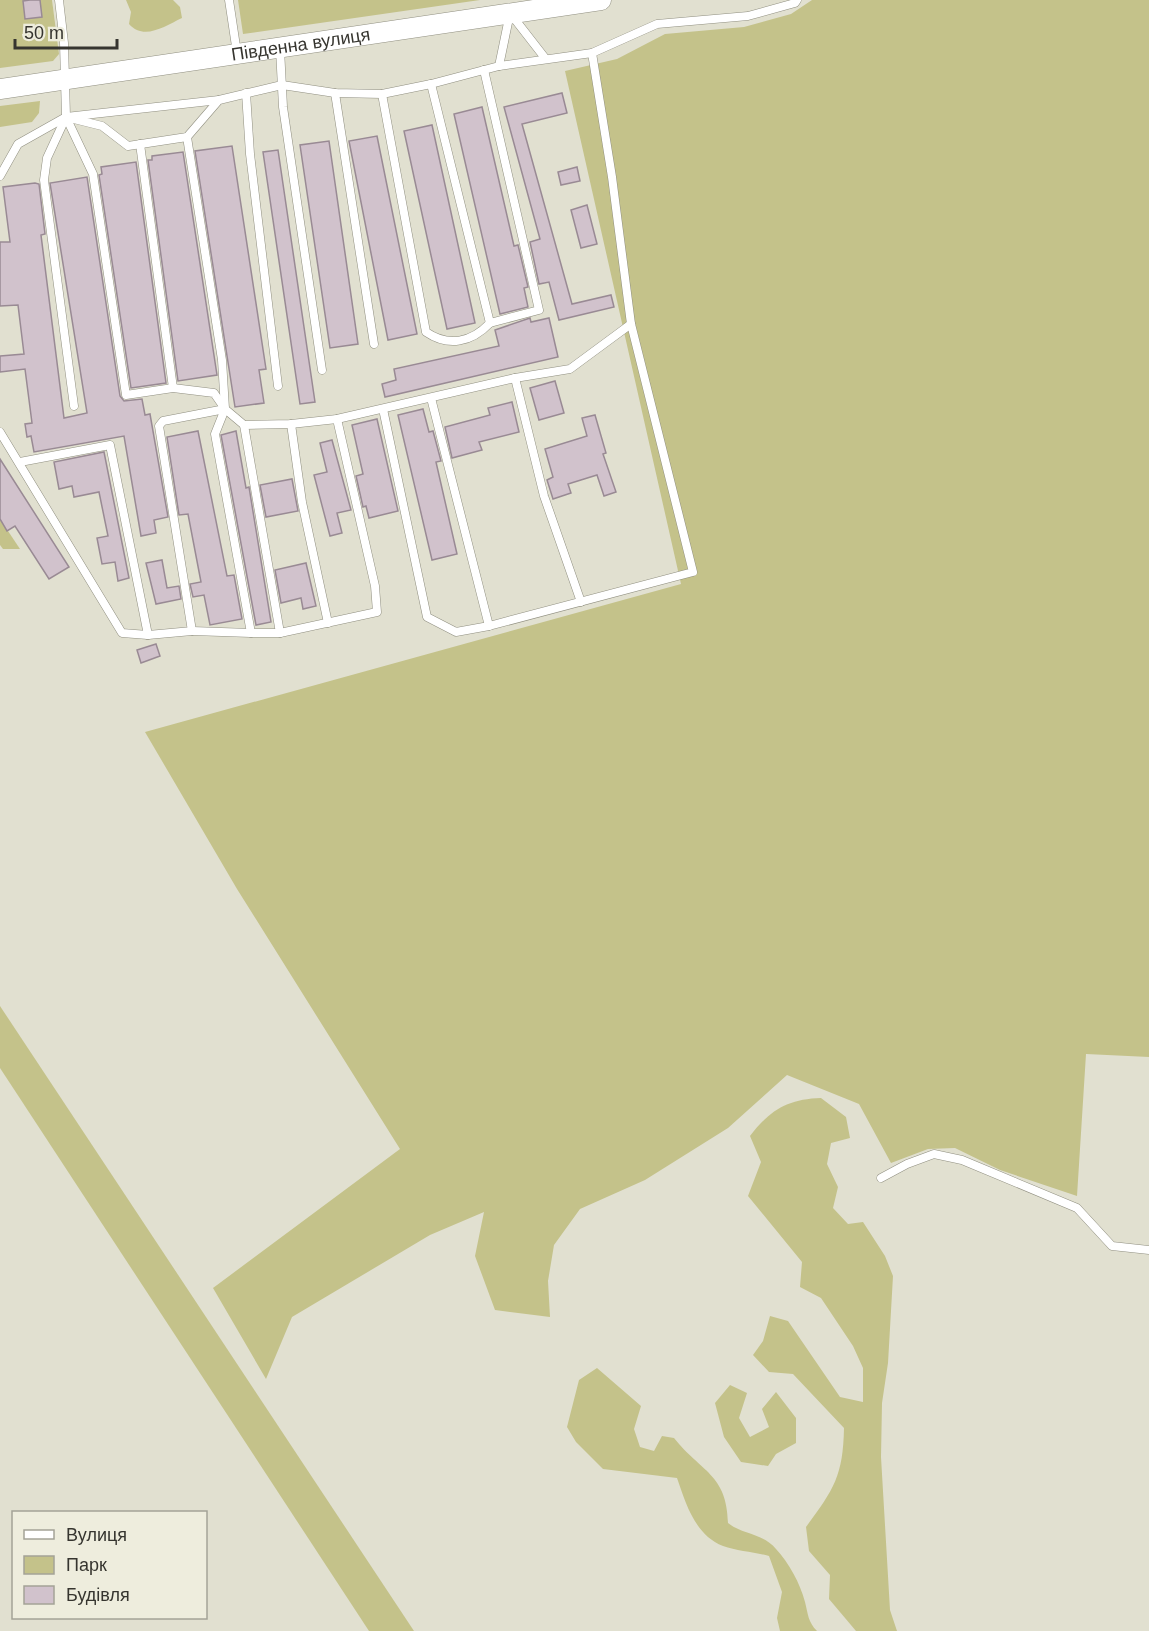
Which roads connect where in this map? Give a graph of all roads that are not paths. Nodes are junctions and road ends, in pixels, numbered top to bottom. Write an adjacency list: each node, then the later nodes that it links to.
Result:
1 (59, 0): 13 (lane)
2 (229, 0): 9 (lane)
3 (601, 0): 5 (street, Південна вулиця)
4 (797, 0): 8 (lane)
5 (558, 3): 6 (street, Південна вулиця)
6 (510, 13): 7 (street, Південна вулиця); 10 (lane); 11 (lane)
7 (280, 49): 9 (street, Південна вулиця); 15 (lane)
8 (592, 53): 10 (lane); 26 (lane)
9 (237, 54): 13 (street, Південна вулиця)
10 (545, 58): 11 (lane)
11 (499, 66): 12 (lane)
12 (484, 70): 14 (lane); 25 (lane)
13 (63, 81): 16 (street, Південна вулиця); 21 (lane)
14 (431, 84): 19 (lane); 25 (lane)
15 (282, 85): 17 (lane); 18 (lane); 28 (lane)
16 (0, 89)
17 (246, 93): 20 (lane); 30 (lane)
18 (335, 93): 19 (lane); 27 (lane)
19 (382, 94): 25 (lane)
20 (219, 100): 21 (lane); 22 (lane)
21 (66, 117): 23 (lane); 24 (lane); 31 (lane); 33 (lane)
22 (187, 137): 23 (lane); 34 (lane)
23 (140, 144): 31 (lane)
24 (0, 176)
25 (490, 323)
26 (631, 324): 29 (lane); 41 (lane)
27 (374, 344)
28 (322, 370)
29 (515, 378): 32 (lane); 41 (lane)
30 (278, 386)
31 (173, 388): 34 (lane)
32 (431, 398): 35 (lane); 43 (lane)
33 (74, 406)
34 (225, 409): 37 (lane); 44 (lane); 45 (lane)
35 (384, 409): 36 (lane); 43 (lane)
36 (337, 419): 38 (lane); 42 (lane)
37 (244, 424): 38 (lane); 46 (lane)
38 (291, 424): 42 (lane)
39 (0, 432): 40 (lane)
40 (20, 462): 47 (lane); 47 (lane)
41 (581, 602): 43 (lane)
42 (328, 623): 46 (lane)
43 (489, 626)
44 (192, 631): 45 (lane); 47 (lane)
45 (251, 633): 46 (lane)
46 (280, 633)
47 (147, 635)
48 (881, 1178): 49 (lane)
49 (1149, 1250)

